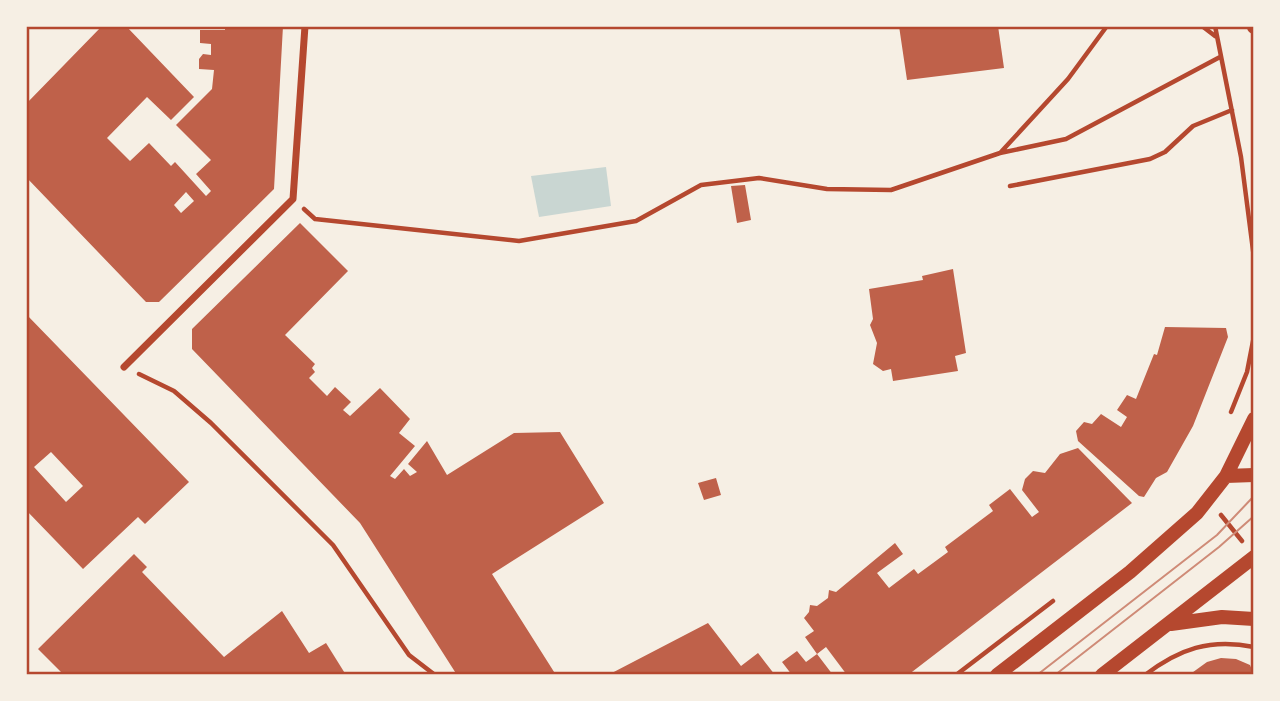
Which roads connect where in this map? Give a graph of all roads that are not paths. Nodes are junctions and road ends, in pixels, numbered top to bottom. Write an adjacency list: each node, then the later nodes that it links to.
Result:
1 (305, 26): 2 (street)
2 (124, 367)
3 (1254, 419): 5 (main road)
4 (1254, 475): 5 (main road)
5 (1226, 476): 9 (main road)
6 (1251, 553): 8 (main road)
7 (1254, 619): 8 (main road)
8 (1167, 626): 10 (main road)
9 (997, 675)
10 (1102, 675)

